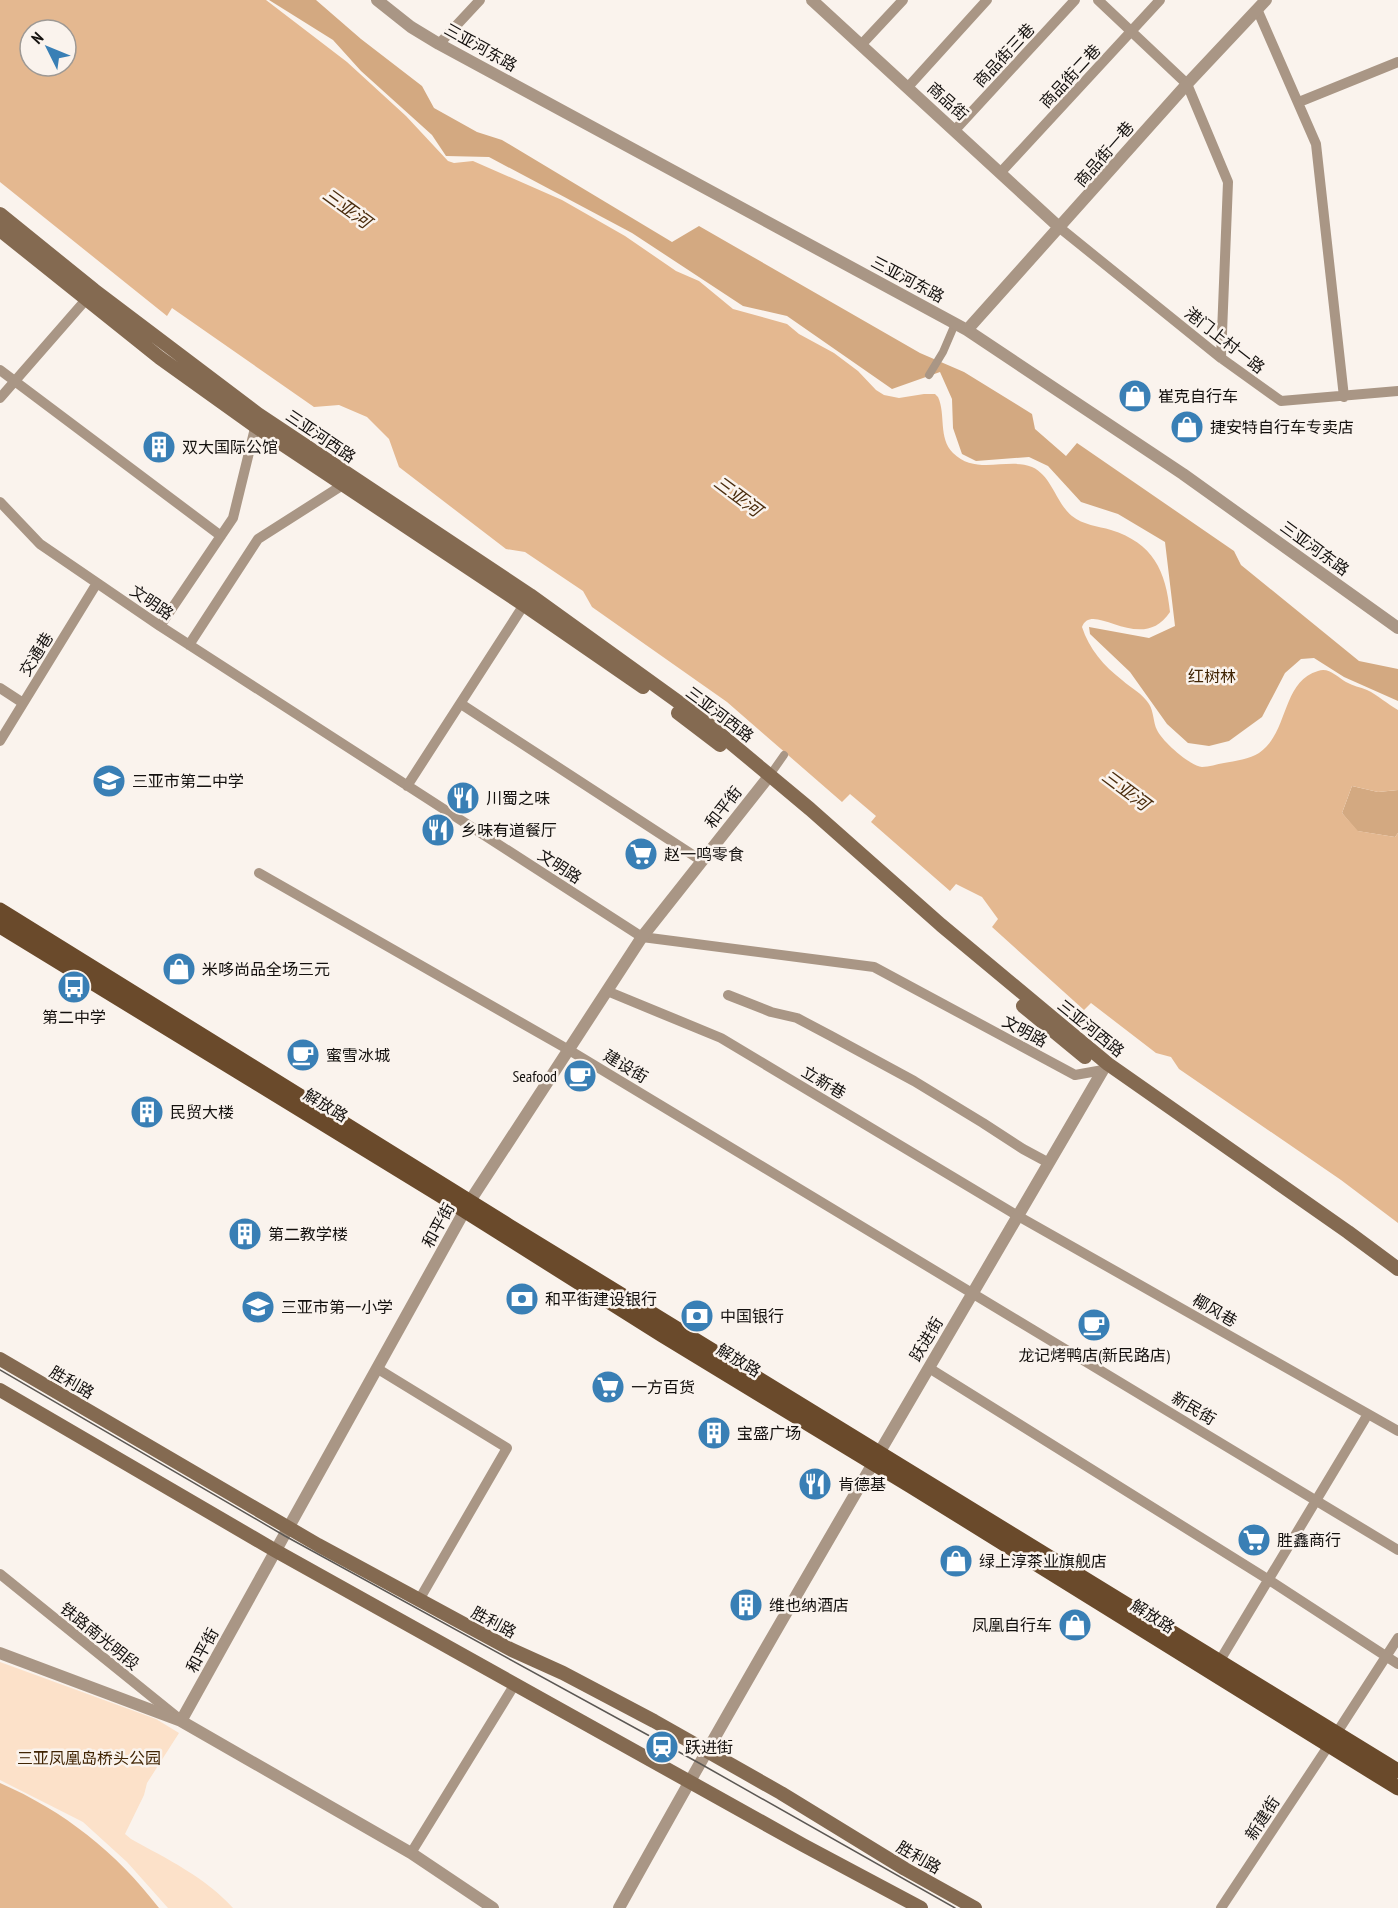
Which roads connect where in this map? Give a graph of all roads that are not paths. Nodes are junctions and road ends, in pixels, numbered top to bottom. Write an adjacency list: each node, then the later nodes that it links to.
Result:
1 (377, 0): 11 (street, 三亚河东路)
2 (480, 0): 11 (street)
3 (812, 0): 12 (street, 商品街)
4 (903, 0): 12 (street)
5 (987, 0): 15 (street)
6 (1075, 0): 17 (street, 商品街三巷)
7 (1098, 0): 10 (street)
8 (1160, 0): 10 (street, 商品街二巷)
9 (1262, 4): 14 (street, 商品街一巷); 16 (street)
10 (1133, 31): 14 (street); 18 (street, 商品街二巷)
11 (439, 44): 23 (street, 三亚河东路)
12 (861, 45): 15 (street, 商品街)
13 (1398, 62): 16 (street)
14 (1187, 84): 20 (street, 商品街一巷); 25 (street)
15 (908, 87): 17 (street, 商品街)
16 (1299, 102): 30 (street)
17 (955, 130): 18 (street, 商品街)
18 (1001, 172): 20 (street, 商品街)
19 (0, 214): 22 (main road, 三亚河西路)
20 (1060, 228): 24 (street, 商品街一巷); 25 (street, 港门上村一路)
21 (0, 230): 22 (main road, 三亚河西路)
22 (90, 294): 28 (street); 32 (main road, 三亚河西路)
23 (955, 324): 24 (street, 三亚河东路); 27 (street)
24 (967, 330): 39 (street, 三亚河东路)
25 (1221, 358): 30 (street, 港门上村一路)
26 (0, 370): 28 (street)
27 (929, 375)
28 (14, 381): 31 (street); 35 (street)
29 (1398, 391): 30 (street, 港门上村一路)
30 (1344, 397)
31 (0, 398)
32 (257, 420): 33 (main road, 三亚河西路); 35 (street)
33 (349, 481): 37 (main road, 三亚河西路); 40 (street)
34 (0, 502): 36 (street, 文明路)
35 (221, 536): 38 (street)
36 (97, 583): 38 (street, 文明路); 42 (street, 交通巷)
37 (527, 600): 43 (street); 46 (main road, 三亚河西路)
38 (160, 626): 40 (street, 文明路)
39 (1398, 628)
40 (189, 645): 47 (street, 文明路)
41 (0, 688): 42 (street)
42 (23, 703): 44 (street, 交通巷)
43 (461, 704): 47 (street); 48 (street)
44 (0, 741)
45 (784, 755): 46 (street)
46 (767, 778): 48 (street, 和平街); 56 (main road, 三亚河西路); 60 (main road, 三亚河西路)
47 (407, 786): 52 (street, 文明路)
48 (702, 861): 52 (street, 和平街)
49 (259, 873): 55 (street, 建设街)
50 (0, 910): 58 (main road, 解放路)
51 (0, 926): 58 (main road, 解放路)
52 (642, 937): 53 (street, 和平街); 56 (street, 文明路)
53 (607, 991): 55 (street, 和平街); 59 (street, 立新巷)
54 (728, 995): 57 (street)
55 (569, 1050): 58 (street, 和平街); 62 (street, 建设街)
56 (1103, 1070): 57 (street, 跃进街); 61 (main road, 三亚河西路)
57 (1049, 1163): 59 (street, 跃进街)
58 (468, 1206): 65 (street, 和平街); 69 (main road, 解放路)
59 (1018, 1216): 62 (street, 跃进街); 67 (street, 椰风巷)
60 (1398, 1269)
61 (1398, 1280)
62 (974, 1292): 64 (street, 跃进街); 70 (street, 新民街)
63 (0, 1359): 71 (main road, 胜利路)
64 (929, 1368): 69 (street, 跃进街); 75 (street)
65 (378, 1369): 71 (street, 和平街); 76 (street)
66 (0, 1390): 73 (main road)
67 (1368, 1414): 68 (street, 椰风巷); 70 (street)
68 (1398, 1431)
69 (876, 1457): 80 (main road, 解放路); 84 (main road, 解放路); 85 (street, 跃进街)
70 (1318, 1501): 72 (street, 新民街); 75 (street)
71 (289, 1528): 73 (street, 和平街); 76 (main road, 胜利路)
72 (1398, 1550)
73 (276, 1551): 82 (main road); 83 (street, 和平街)
74 (0, 1574): 83 (street, 铁路南光明段)
75 (1269, 1580): 79 (street); 80 (street)
76 (419, 1600): 85 (main road, 胜利路)
77 (1398, 1638): 79 (street, 新建街)
78 (0, 1653): 83 (street)
79 (1386, 1657): 81 (street); 84 (street, 新建街)
80 (1219, 1662): 84 (main road, 解放路)
81 (1398, 1665)
82 (515, 1684): 87 (main road); 89 (street)
83 (181, 1721): 89 (street)
84 (1333, 1739): 86 (main road, 解放路); 88 (main road, 解放路); 94 (street, 新建街)
85 (706, 1750): 87 (street, 跃进街); 93 (main road, 胜利路)
86 (1398, 1771)
87 (690, 1780): 91 (street, 跃进街); 92 (main road)
88 (1398, 1788)
89 (411, 1853): 90 (street)
90 (493, 1908)
91 (619, 1908)
92 (921, 1908)
93 (975, 1908)
94 (1221, 1908)

